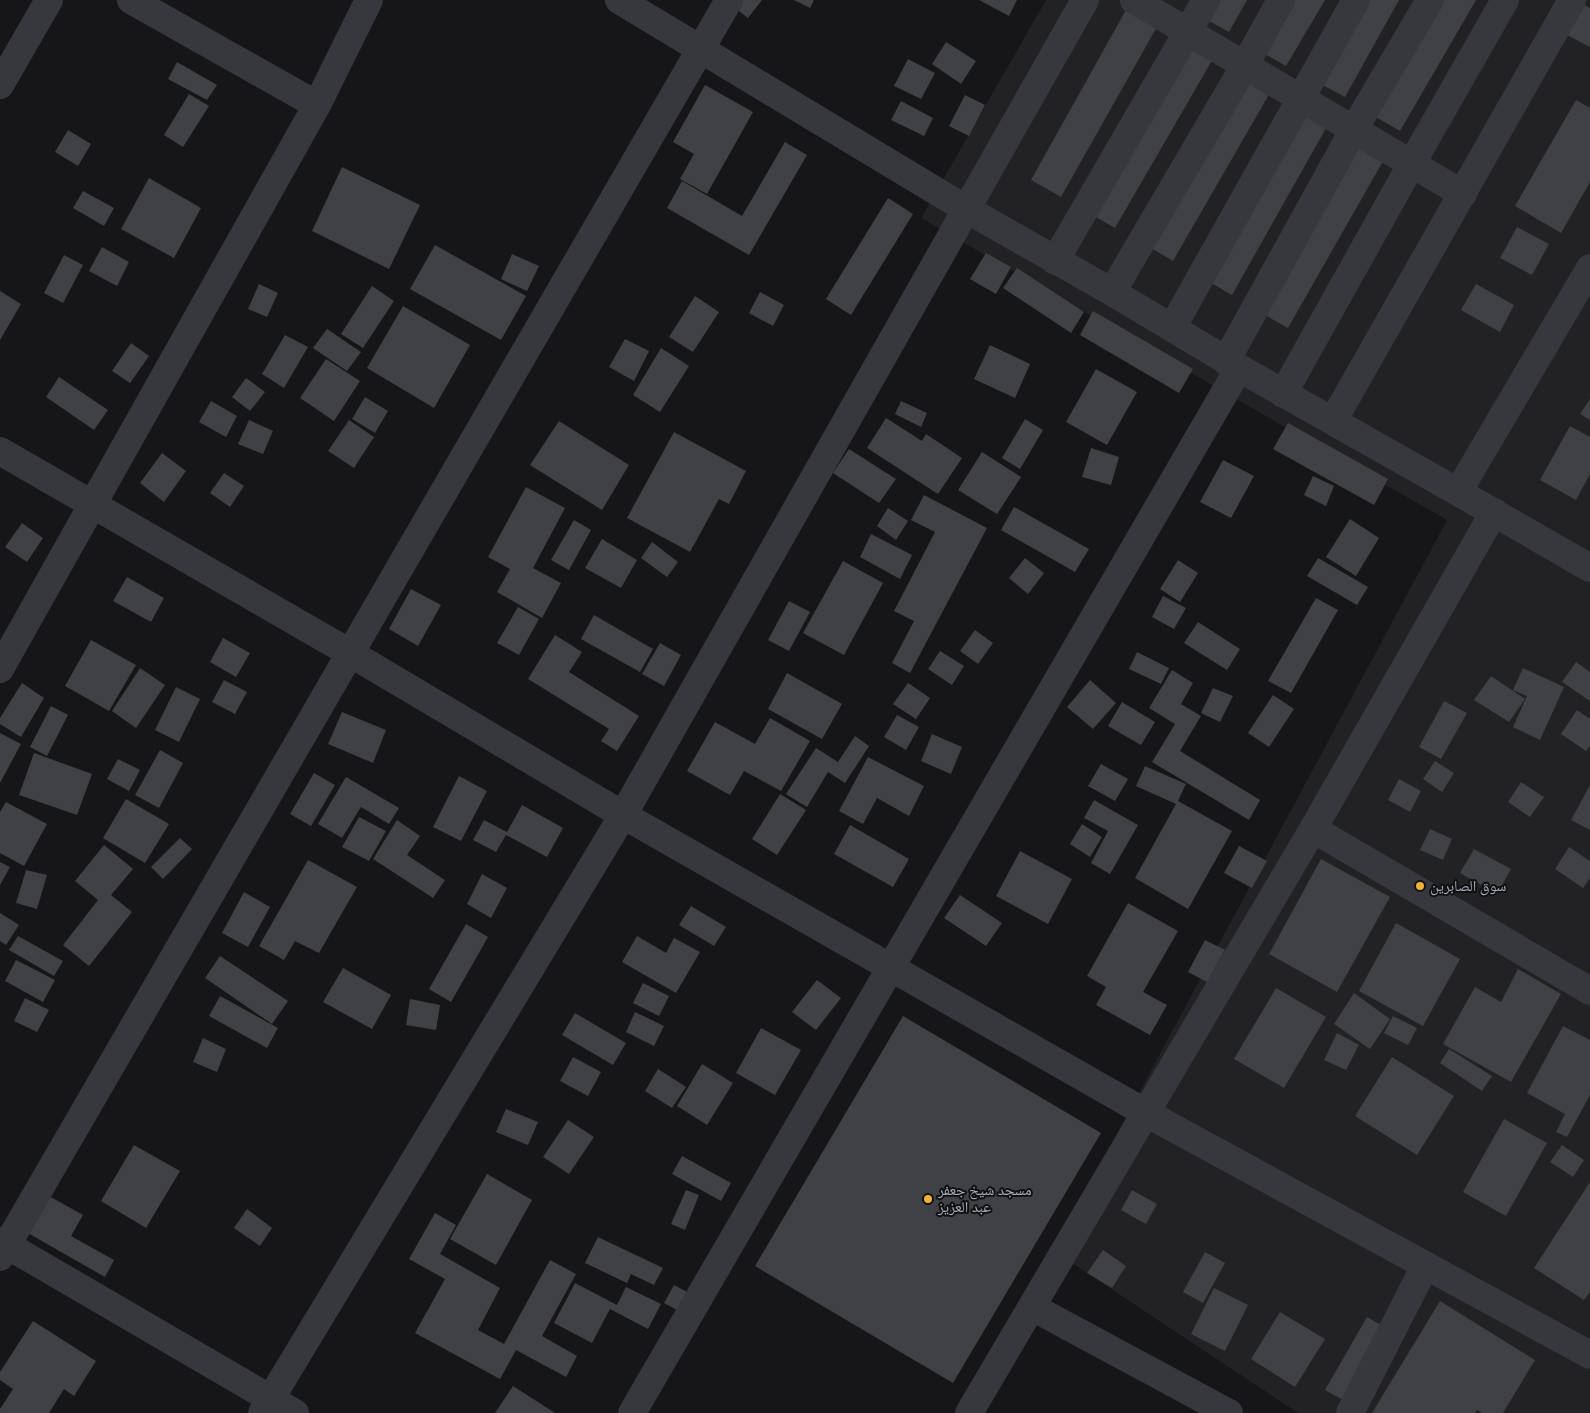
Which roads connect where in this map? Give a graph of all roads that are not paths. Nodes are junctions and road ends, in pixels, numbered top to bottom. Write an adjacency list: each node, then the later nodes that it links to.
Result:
1 (48, 0): 19 (street)
2 (131, 0): 21 (street)
3 (369, 0): 21 (street)
4 (619, 0): 17 (street)
5 (729, 0): 17 (street)
6 (1085, 0): 25 (street)
7 (1134, 0): 16 (street)
8 (1206, 0): 16 (street)
9 (1281, 0): 18 (street)
10 (1356, 0): 20 (street)
11 (1430, 0): 22 (street)
12 (1505, 0): 23 (street)
13 (1572, 0): 24 (street)
14 (1580, 0): 15 (street)
15 (1590, 6)
16 (1188, 32): 18 (street); 26 (street)
17 (700, 50): 25 (street); 38 (street)
18 (1245, 65): 20 (street); 28 (street)
19 (0, 85)
20 (1301, 98): 22 (street); 29 (street)
21 (317, 106): 35 (street)
22 (1354, 130): 23 (street); 30 (street)
23 (1412, 163): 24 (street); 31 (street)
24 (1463, 194): 32 (street)
25 (966, 209): 26 (street); 40 (street)
26 (1054, 261): 28 (street)
27 (1590, 268): 34 (street)
28 (1112, 292): 29 (street)
29 (1172, 328): 30 (street)
30 (1232, 364): 31 (street); 42 (street)
31 (1283, 394): 32 (street)
32 (1333, 421): 34 (street)
33 (0, 451): 35 (street)
34 (1458, 492): 36 (street)
35 (93, 506): 38 (street); 39 (street)
36 (1494, 512): 37 (street); 41 (street)
37 (1590, 568)
38 (350, 654): 40 (street); 45 (street)
39 (0, 669)
40 (623, 816): 42 (street); 49 (street)
41 (1313, 829): 43 (street); 44 (street)
42 (892, 967): 44 (street); 51 (street)
43 (1590, 991)
44 (1146, 1113): 46 (street); 47 (street)
45 (2, 1247): 49 (street)
46 (1425, 1266): 48 (street); 54 (street)
47 (1032, 1307): 52 (street); 53 (street)
48 (1590, 1355)
49 (266, 1406): 50 (street)
50 (295, 1413)
51 (632, 1413)
52 (969, 1413)
53 (1229, 1413)
54 (1350, 1413)

